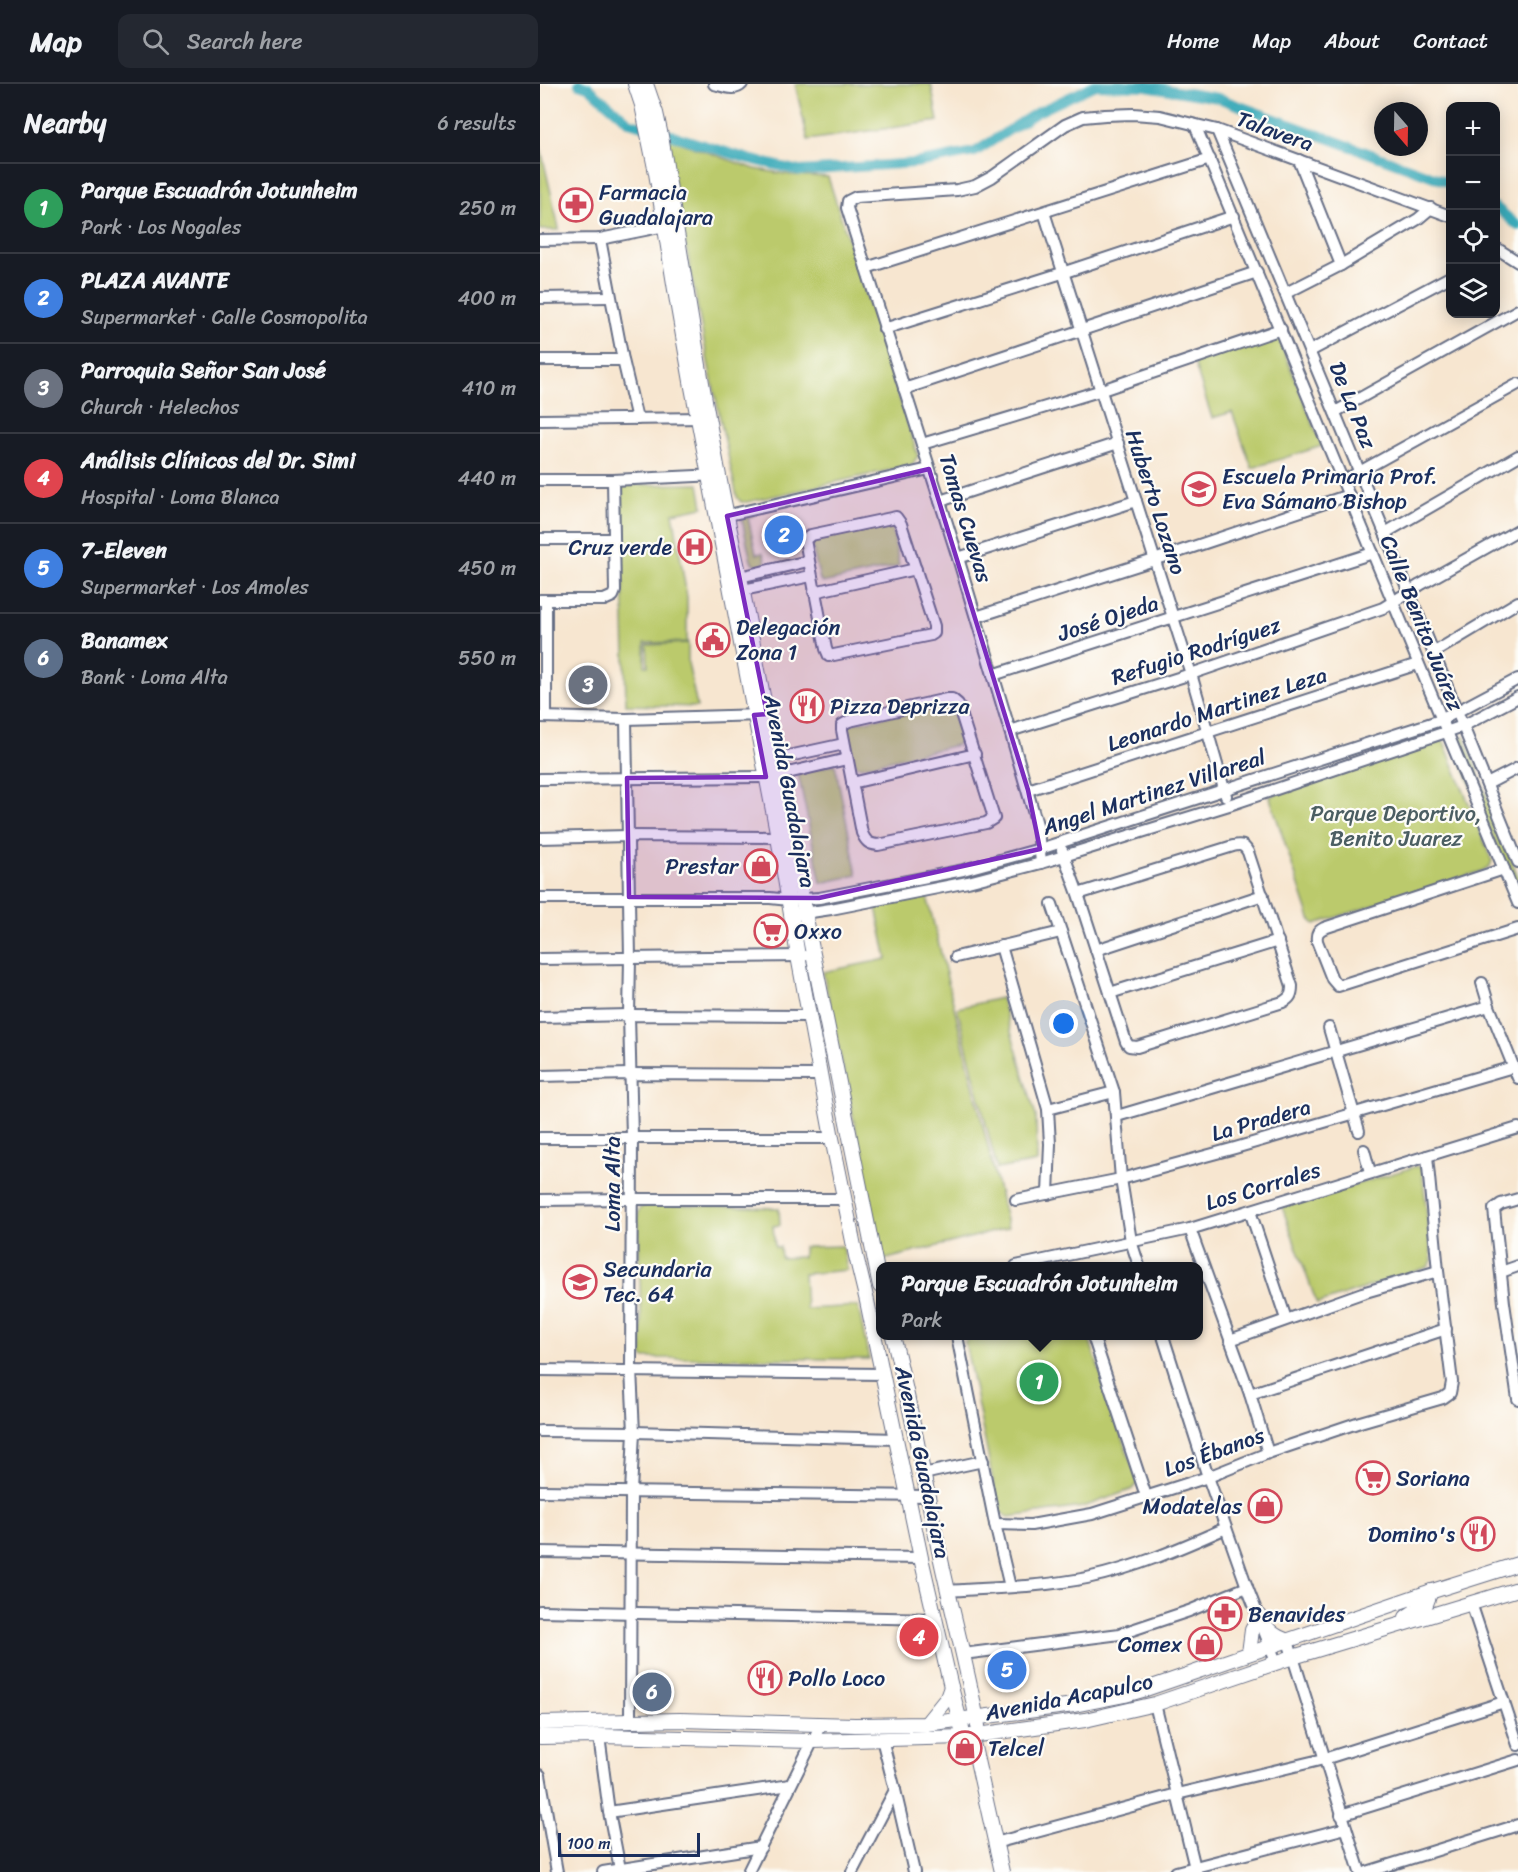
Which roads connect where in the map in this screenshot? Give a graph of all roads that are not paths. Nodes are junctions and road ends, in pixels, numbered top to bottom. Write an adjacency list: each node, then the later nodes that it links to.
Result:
1 (635, 84): 14 (main road, Avenida Guadalajara)
2 (646, 84): 14 (main road, Avenida Guadalajara)
3 (714, 84): 4 (street)
4 (742, 84)
5 (1196, 125): 6 (street, Talavera); 7 (street, Calle Benito Juárez); 9 (street, Talavera)
6 (1217, 130): 8 (street, Talavera); 24 (street, De La Paz)
7 (1210, 159): 11 (street); 13 (street, Calle Benito Juárez)
8 (1299, 160): 10 (street, Talavera); 19 (street)
9 (848, 201): 20 (street, Tomas Cuevas)
10 (1431, 208): 12 (street, Talavera); 19 (street)
11 (1044, 212): 20 (street); 22 (street, Huberto Lozano)
12 (1446, 214)
13 (1234, 216): 21 (street, Calle Benito Juárez); 22 (street)
14 (670, 225): 15 (street); 38 (main road, Avenida Guadalajara)
15 (600, 239): 16 (street); 25 (street)
16 (540, 240)
17 (1500, 253): 18 (street)
18 (1518, 262)
19 (1341, 265): 24 (street)
20 (866, 268): 28 (street, Tomas Cuevas)
21 (1257, 272): 29 (street, Calle Benito Juárez); 30 (street)
22 (1062, 273): 28 (street); 30 (street, Huberto Lozano)
23 (1446, 279): 31 (street)
24 (1286, 293): 31 (street, De La Paz)
25 (610, 297): 26 (street); 33 (street)
26 (540, 298)
27 (1518, 310): 37 (street)
28 (884, 329): 35 (street, Tomas Cuevas)
29 (1281, 329): 36 (street); 49 (street, Calle Benito Juárez)
30 (1081, 330): 35 (street); 36 (street, Huberto Lozano)
31 (1310, 351): 37 (street, De La Paz)
32 (540, 360): 33 (street)
33 (623, 360): 39 (street)
34 (1518, 384): 45 (street)
35 (904, 389): 42 (street, Tomas Cuevas)
36 (1100, 391): 41 (street, Huberto Lozano); 42 (street)
37 (1335, 412): 45 (street, De La Paz)
38 (704, 418): 39 (street); 46 (main road, Avenida Guadalajara)
39 (637, 419): 40 (street)
40 (540, 420)
41 (1118, 443): 51 (street); 52 (street, Huberto Lozano)
42 (922, 444): 44 (street, Tomas Cuevas)
43 (1518, 456): 55 (street)
44 (929, 469): 51 (street, Tomas Cuevas); 53 (street)
45 (1360, 472): 49 (street); 55 (street, De La Paz)
46 (714, 475): 48 (street); 53 (main road, Avenida Guadalajara)
47 (540, 480): 48 (street)
48 (613, 480): 57 (street)
49 (1343, 481): 50 (street, Calle Benito Juárez)
50 (1349, 495): 58 (street, Calle Benito Juárez); 60 (street)
51 (940, 501): 59 (street, Tomas Cuevas)
52 (1136, 501): 59 (street); 60 (street, Huberto Lozano)
53 (722, 516): 65 (main road, Avenida Guadalajara); 65 (main road, Avenida Guadalajara)
54 (1518, 530): 66 (street, Refugio Rodríguez)
55 (1385, 533): 66 (street, De La Paz)
56 (540, 539): 57 (street)
57 (614, 539): 67 (street)
58 (1372, 553): 69 (street, Calle Benito Juárez); 71 (street, José Ojeda)
59 (958, 558): 70 (street, Tomas Cuevas)
60 (1154, 560): 70 (street); 71 (street, Huberto Lozano)
61 (808, 561): 62 (street); 63 (street); 65 (street)
62 (916, 569): 64 (street); 64 (street)
63 (811, 576): 64 (street); 65 (street)
64 (814, 591)
65 (740, 592): 80 (main road, Avenida Guadalajara)
66 (1408, 593): 69 (street, Refugio Rodríguez); 72 (street, De La Paz)
67 (543, 600): 73 (street)
68 (1518, 602): 72 (street)
69 (1392, 603): 74 (street, Calle Benito Juárez); 75 (street, Refugio Rodríguez)
70 (976, 617): 76 (street, Tomas Cuevas)
71 (1172, 617): 75 (street, Huberto Lozano); 76 (street, José Ojeda)
72 (1433, 653): 79 (street, De La Paz)
73 (543, 658): 81 (street)
74 (1418, 664): 83 (street, Calle Benito Juárez); 87 (street, Leonardo Martinez Leza)
75 (1191, 674): 85 (street, Refugio Rodríguez); 87 (street, Huberto Lozano)
76 (993, 675): 85 (street, Tomas Cuevas)
77 (1518, 679): 79 (street, Angel Martinez Villareal)
78 (1518, 696): 84 (street)
79 (1457, 711): 83 (street, Angel Martinez Villareal); 84 (street, De La Paz)
80 (761, 715): 82 (street); 90 (main road, Avenida Guadalajara); 93 (main road, Avenida Guadalajara)
81 (543, 717): 82 (street)
82 (626, 719): 94 (street, Loma Alta)
83 (1441, 720): 86 (street, Calle Benito Juárez); 99 (street, Angel Martinez Villareal)
84 (1463, 726): 86 (street); 97 (street, De La Paz)
85 (1010, 731): 98 (street, Tomas Cuevas)
86 (1446, 732): 100 (street); 110 (street, Calle Benito Juárez)
87 (1209, 733): 98 (street, Leonardo Martinez Leza); 99 (street, Huberto Lozano)
88 (844, 744): 89 (street); 90 (street); 91 (street)
89 (975, 754): 96 (street); 96 (street)
90 (775, 759): 93 (main road, Avenida Guadalajara)
91 (848, 759): 93 (street); 96 (street)
92 (1518, 768): 97 (street)
93 (772, 776): 94 (street); 102 (main road, Avenida Guadalajara); 117 (main road, Avenida Guadalajara)
94 (627, 778): 95 (street); 101 (street, Loma Alta)
95 (540, 779)
96 (852, 783)
97 (1487, 784): 104 (street, De La Paz)
98 (1028, 790): 106 (street, Tomas Cuevas)
99 (1225, 791): 100 (street, Huberto Lozano); 105 (street, Angel Martinez Villareal)
100 (1229, 805): 107 (street)
101 (628, 836): 102 (street); 103 (street); 113 (street, Loma Alta)
102 (778, 837): 117 (main road, Avenida Guadalajara)
103 (540, 838)
104 (1514, 840): 108 (street, De La Paz)
105 (1060, 843): 106 (street, Angel Martinez Villareal); 107 (street)
106 (1040, 849): 109 (street, Tomas Cuevas); 117 (street, Angel Martinez Villareal)
107 (1064, 856): 109 (street); 111 (street)
108 (1518, 862)
109 (1041, 863): 117 (street)
110 (1504, 869): 115 (street, Calle Benito Juárez); 118 (street)
111 (1078, 894): 112 (street); 122 (street)
112 (1263, 896): 120 (street); 122 (street)
113 (629, 897): 114 (street); 117 (street); 126 (street, Loma Alta)
114 (540, 898)
115 (1518, 903)
116 (1052, 904): 119 (street)
117 (797, 907): 123 (main road, Avenida Guadalajara); 124 (main road, Avenida Guadalajara)
118 (1518, 929)
119 (1061, 932): 121 (street); 141 (street)
120 (1278, 940): 129 (street); 129 (street)
121 (1001, 946): 125 (street); 142 (street)
122 (1096, 950): 129 (street)
123 (813, 954): 124 (street); 169 (main road, Avenida Guadalajara)
124 (798, 956): 126 (street); 132 (main road, Avenida Guadalajara)
125 (956, 957)
126 (630, 958): 127 (street); 131 (street, Loma Alta)
127 (540, 959)
128 (1482, 983): 130 (street)
129 (1110, 993)
130 (1489, 1006): 135 (street); 136 (street)
131 (629, 1015): 132 (street); 133 (street); 137 (street, Loma Alta)
132 (809, 1016): 138 (main road, Avenida Guadalajara)
133 (540, 1017)
134 (1329, 1028): 135 (street)
135 (1335, 1052): 143 (street); 144 (street)
136 (1513, 1067): 140 (street); 143 (street, La Pradera)
137 (630, 1074): 138 (street); 139 (street); 147 (street, Loma Alta)
138 (820, 1075): 149 (main road, Avenida Guadalajara)
139 (540, 1076)
140 (1518, 1078)
141 (1114, 1092): 142 (street); 144 (street)
142 (1048, 1109): 154 (street)
143 (1353, 1113): 146 (street); 153 (street, La Pradera)
144 (1117, 1116): 153 (street)
145 (1518, 1128): 151 (street, Los Corrales)
146 (1359, 1131)
147 (632, 1137): 148 (street); 149 (street); 155 (street, Loma Alta)
148 (540, 1138)
149 (832, 1138): 156 (main road, Avenida Guadalajara)
150 (1364, 1150): 152 (street)
151 (1427, 1156): 152 (street, Los Corrales); 171 (street)
152 (1370, 1172): 160 (street, Los Corrales)
153 (1121, 1179): 154 (street, La Pradera); 162 (street)
154 (1048, 1194): 159 (street, La Pradera)
155 (631, 1198): 156 (street); 158 (street); 182 (street, Loma Alta)
156 (845, 1199): 183 (main road, Avenida Guadalajara)
157 (1518, 1199): 172 (street)
158 (540, 1200)
159 (1016, 1200)
160 (1250, 1211): 161 (street, Los Corrales); 173 (street)
161 (1190, 1229): 162 (street, Los Corrales); 167 (street)
162 (1131, 1241): 163 (street, Los Corrales); 166 (street)
163 (1069, 1255): 164 (street, Los Corrales); 165 (street)
164 (1035, 1262)
165 (1071, 1262)
166 (1138, 1262)
167 (1202, 1262)
168 (1203, 1265): 180 (street)
169 (876, 1266)
170 (1518, 1266): 172 (street)
171 (1438, 1271): 173 (street); 174 (street)
172 (1501, 1272): 175 (street)
173 (1286, 1319): 180 (street)
174 (1446, 1329): 184 (street); 189 (street, Los Ébanos)
175 (1513, 1333): 185 (street)
176 (894, 1340): 191 (main road, Avenida Guadalajara)
177 (963, 1340): 190 (street)
178 (1095, 1340): 197 (street)
179 (1165, 1340): 192 (street)
180 (1230, 1340): 184 (street)
181 (540, 1370): 182 (street)
182 (631, 1371): 183 (street); 187 (street, Loma Alta)
183 (883, 1374): 188 (main road, Avenida Guadalajara)
184 (1250, 1394): 189 (street)
185 (1518, 1398)
186 (540, 1431): 187 (street)
187 (634, 1432): 188 (street); 194 (street, Loma Alta)
188 (897, 1439): 195 (main road, Avenida Guadalajara)
189 (1268, 1453): 192 (street, Los Ébanos)
190 (983, 1461): 191 (street); 198 (street)
191 (923, 1474): 196 (main road, Avenida Guadalajara)
192 (1208, 1477): 197 (street, Los Ébanos); 199 (street)
193 (540, 1491): 194 (street)
194 (631, 1492): 195 (street); 201 (street, Loma Alta)
195 (909, 1495): 196 (street); 202 (main road, Avenida Guadalajara)
196 (928, 1496): 207 (main road, Avenida Guadalajara)
197 (1146, 1497): 198 (street, Los Ébanos)
198 (995, 1524): 204 (street)
199 (1226, 1528): 204 (street); 205 (street)
200 (540, 1552): 201 (street)
201 (631, 1552): 202 (street); 211 (street, Loma Alta)
202 (921, 1557): 213 (main road, Avenida Guadalajara)
203 (1518, 1564): 208 (main road, Avenida Acapulco)
204 (1010, 1587): 207 (street)
205 (1247, 1587): 212 (street); 218 (street)
206 (1518, 1589): 209 (main road, Avenida Acapulco)
207 (948, 1591): 218 (main road, Avenida Guadalajara)
208 (1431, 1592): 214 (main road); 215 (main road, Avenida Acapulco)
209 (1471, 1603): 214 (main road, Avenida Acapulco); 222 (street)
210 (540, 1611): 211 (street)
211 (630, 1611): 213 (street); 226 (street, Loma Alta)
212 (1260, 1616): 215 (main road); 216 (street); 217 (main road)
213 (935, 1619): 221 (main road, Avenida Guadalajara)
214 (1386, 1629): 219 (main road, Avenida Acapulco)
215 (1288, 1641): 216 (main road, Avenida Acapulco); 219 (street)
216 (1271, 1646): 217 (main road, Avenida Acapulco); 220 (street)
217 (1249, 1653): 224 (main road, Avenida Acapulco)
218 (963, 1654): 224 (main road, Avenida Guadalajara)
219 (1293, 1656): 220 (main road, Avenida Acapulco); 236 (street)
220 (1276, 1662): 223 (main road, Avenida Acapulco)
221 (951, 1688): 225 (main road, Avenida Guadalajara); 228 (main road)
222 (1504, 1702): 235 (street); 236 (street)
223 (1155, 1704): 233 (main road, Avenida Acapulco); 241 (street)
224 (976, 1717): 225 (main road, Avenida Acapulco); 233 (main road, Avenida Guadalajara)
225 (960, 1720): 228 (main road, Avenida Acapulco); 233 (main road, Avenida Guadalajara)
226 (630, 1721): 227 (main road, Avenida Acapulco); 229 (main road, Avenida Acapulco)
227 (540, 1722)
228 (926, 1724): 229 (main road, Avenida Acapulco)
229 (821, 1725): 234 (street)
230 (599, 1736): 231 (main road, Avenida Acapulco); 234 (main road, Avenida Acapulco); 242 (street)
231 (540, 1737)
232 (882, 1738): 233 (main road, Avenida Acapulco); 234 (main road, Avenida Acapulco); 240 (street)
233 (973, 1740): 246 (main road, Avenida Guadalajara)
234 (813, 1741): 239 (street)
235 (1518, 1745)
236 (1324, 1759): 241 (street); 243 (street)
237 (1518, 1760): 243 (street)
238 (540, 1775): 250 (street)
239 (790, 1785): 242 (street); 247 (street)
240 (895, 1790): 253 (street); 254 (street)
241 (1177, 1794): 246 (street); 249 (street)
242 (609, 1812): 248 (street)
243 (1341, 1815): 245 (street)
244 (1518, 1825): 258 (street)
245 (1346, 1828): 249 (street); 257 (street)
246 (995, 1843): 255 (main road, Avenida Guadalajara)
247 (761, 1847): 248 (street); 252 (street)
248 (620, 1869): 251 (street)
249 (1196, 1870): 256 (street)
250 (557, 1872)
251 (603, 1872)
252 (748, 1872)
253 (852, 1872)
254 (914, 1872)
255 (1002, 1872)
256 (1176, 1872)
257 (1360, 1872)
258 (1367, 1872)

